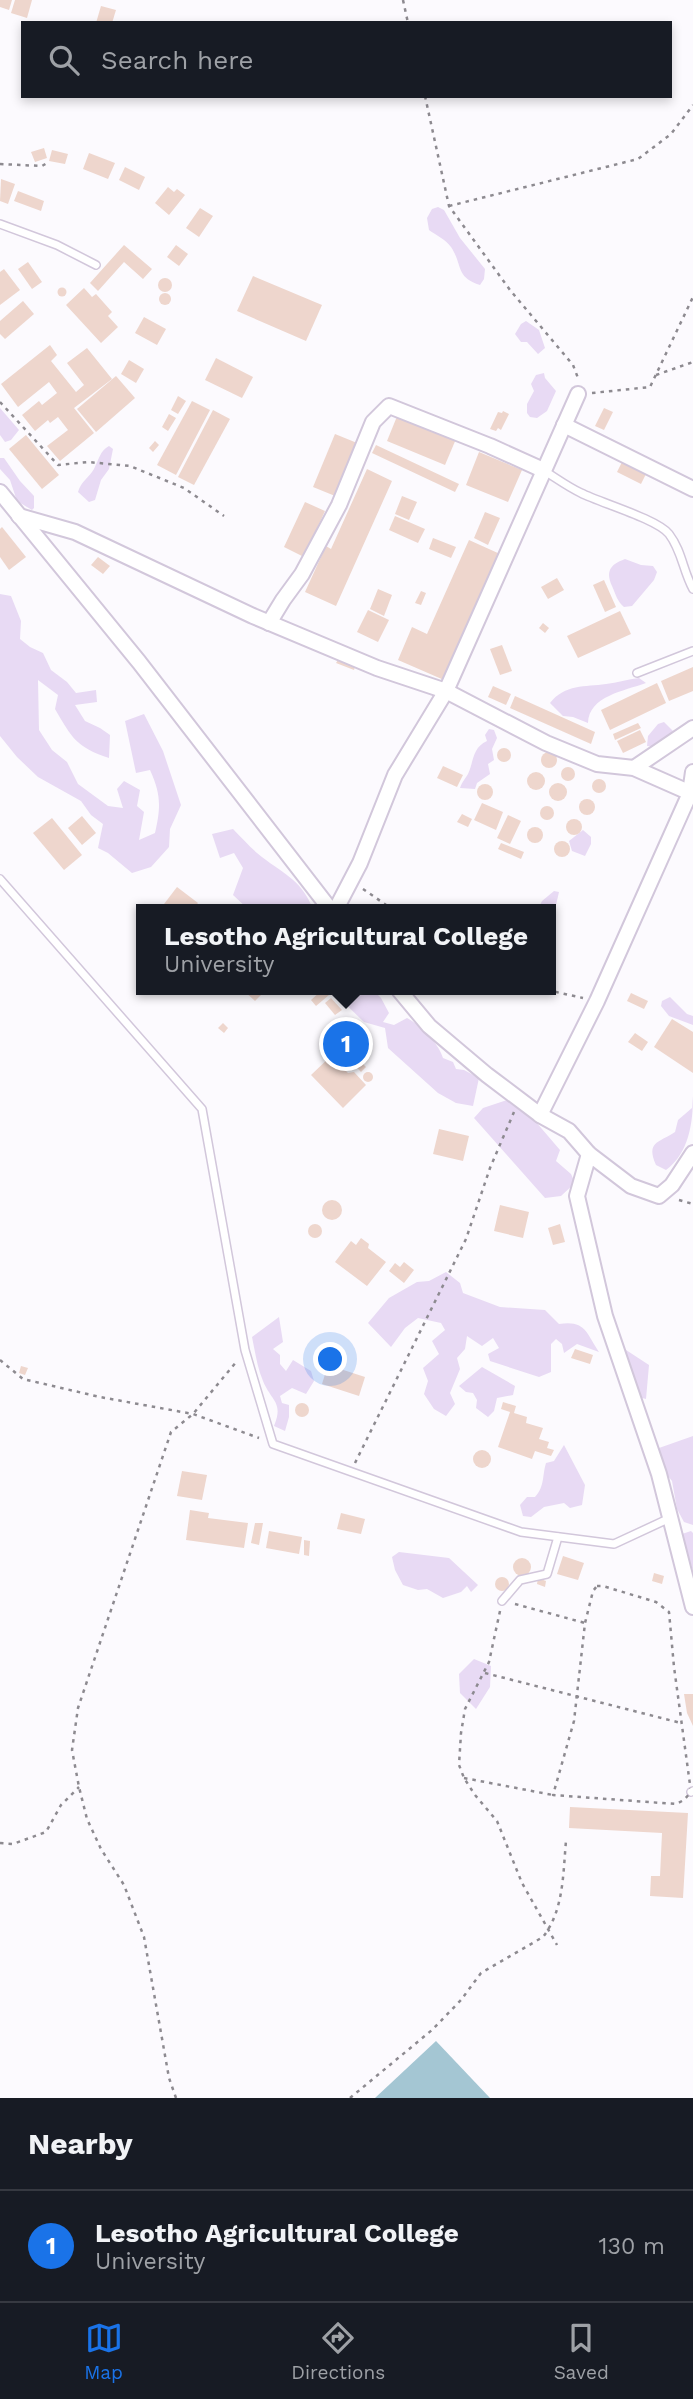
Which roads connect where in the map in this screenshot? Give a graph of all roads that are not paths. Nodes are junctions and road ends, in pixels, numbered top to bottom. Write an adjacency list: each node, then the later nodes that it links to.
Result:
1 (0, 224): 2 (lane)
2 (96, 265)
3 (578, 394): 4 (street)
4 (564, 425): 5 (street); 6 (street)
5 (543, 470): 9 (lane); 10 (street); 13 (street)
6 (693, 489)
7 (0, 492): 8 (street)
8 (19, 516): 10 (street); 19 (street)
9 (693, 589)
10 (269, 623): 13 (street)
11 (693, 651): 12 (lane)
12 (636, 673)
13 (446, 691): 15 (street); 20 (street)
14 (693, 728): 15 (street)
15 (634, 768): 17 (street)
16 (693, 772): 17 (street)
17 (691, 793): 22 (street)
18 (0, 879): 26 (lane)
19 (326, 904)
20 (339, 904)
21 (402, 995): 22 (street)
22 (540, 1115): 24 (street)
23 (693, 1153): 24 (street)
24 (589, 1154): 25 (street)
25 (670, 1518): 26 (lane); 28 (street)
26 (558, 1537): 27 (lane)
27 (502, 1601)
28 (693, 1607)

